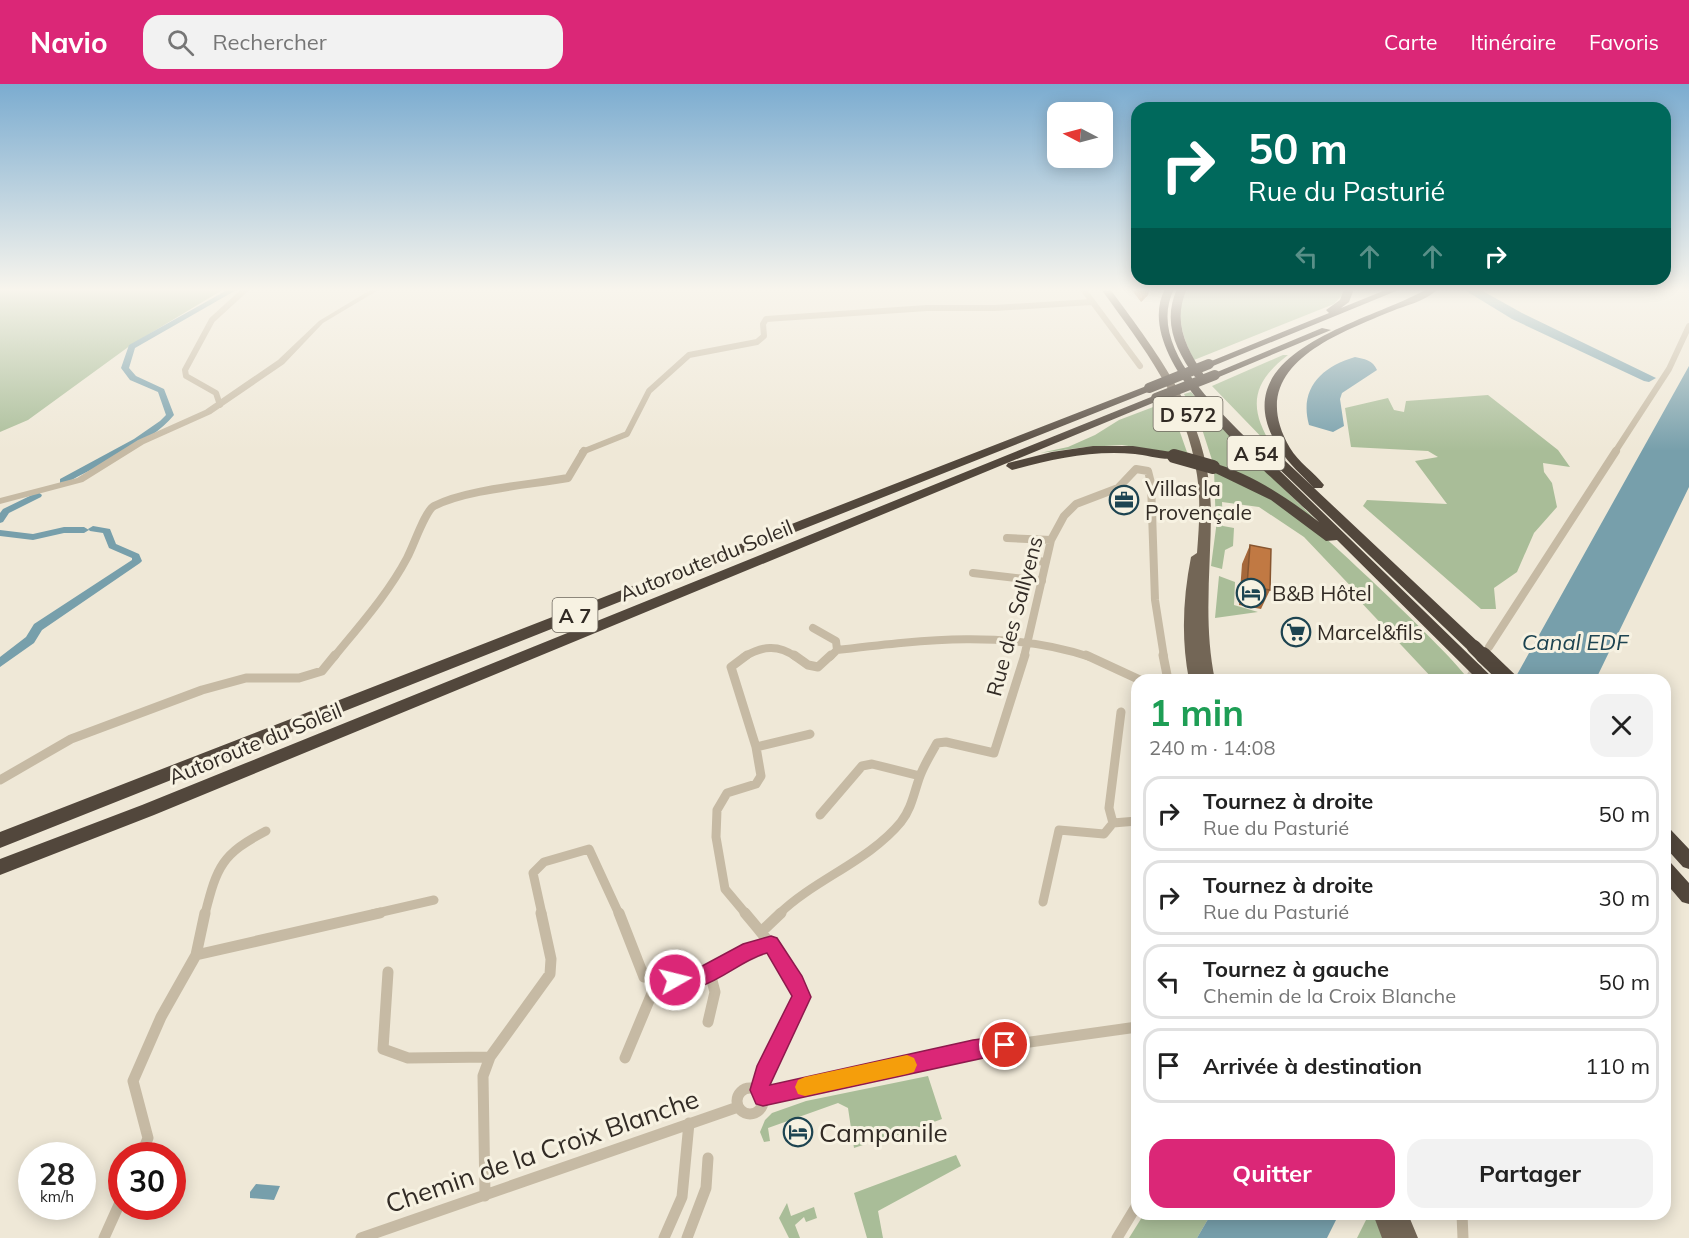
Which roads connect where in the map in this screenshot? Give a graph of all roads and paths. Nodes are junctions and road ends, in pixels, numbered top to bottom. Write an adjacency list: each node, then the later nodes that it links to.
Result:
1 (200, 343): 16 (street)
2 (300, 343): 16 (street)
3 (752, 343): 43 (street)
4 (1122, 343): 14 (street)
5 (1143, 343): 18 (main road, D 572)
6 (1169, 343): 26 (highway, A 54)
7 (1181, 343): 27 (highway, A 54)
8 (1257, 343): 13 (highway)
9 (1261, 343): 13 (highway, Autoroute du Soleil / A 7)
10 (1294, 343): 15 (highway, Autoroute du Soleil / A 7, bridge)
11 (1320, 343): 27 (highway)
12 (1681, 343): 30 (street)
13 (1233, 354): 15 (highway, Autoroute du Soleil / A 7, bridge)
14 (1140, 366)
15 (1152, 393): 19 (highway, Autoroute du Soleil / A 7); 48 (highway, Autoroute du Soleil / A 7)
16 (220, 405): 17 (street)
17 (0, 501)
18 (1204, 529): 34 (main road, D 572); 35 (main road, D 572)
19 (821, 535): 26 (highway, bridge); 52 (highway, Autoroute du Soleil / A 7)
20 (1007, 537): 21 (street)
21 (1051, 540): 23 (street, Rue des Sallyens); 33 (street, Rue des Sallyens)
22 (1029, 560): 23 (street)
23 (1046, 562): 25 (street, Rue des Sallyens)
24 (973, 573): 25 (street)
25 (1042, 581): 29 (street, Rue des Sallyens)
26 (1390, 590): 36 (highway); 37 (highway, A 54)
27 (1431, 606): 30 (highway, A 54)
28 (813, 628): 31 (street)
29 (1028, 642): 31 (street); 32 (street); 42 (street, Rue des Sallyens)
30 (1482, 647): 38 (highway, A 54, bridge)
31 (837, 650): 41 (street)
32 (1131, 674)
33 (1167, 674)
34 (1195, 674)
35 (1207, 674)
36 (1472, 674)
37 (1482, 674)
38 (1504, 674)
39 (1121, 712): 46 (street)
40 (810, 734): 41 (street)
41 (756, 747): 58 (street)
42 (920, 776): 44 (street); 58 (street, Rue des Sallyens)
43 (0, 780)
44 (820, 815)
45 (1131, 822): 46 (street)
46 (1113, 823): 57 (street)
47 (266, 831): 60 (street)
48 (0, 840)
49 (1671, 842): 50 (highway)
50 (1689, 861)
51 (1671, 864): 54 (highway)
52 (0, 867)
53 (1671, 876): 55 (highway)
54 (1689, 884)
55 (1689, 896)
56 (434, 900): 60 (street)
57 (1043, 902)
58 (761, 932): 59 (street)
59 (771, 944): 62 (street); 68 (street)
60 (196, 955): 71 (street)
61 (387, 972): 66 (street)
62 (710, 973): 63 (street); 64 (street)
63 (658, 979): 66 (street); 67 (street)
64 (708, 1022)
65 (1131, 1028): 68 (street)
66 (490, 1056): 73 (street)
67 (625, 1058)
68 (761, 1093): 69 (street); 69 (street)
69 (738, 1107): 70 (street, Chemin de la Croix Blanche)
70 (689, 1123): 73 (street, Chemin de la Croix Blanche); 81 (street)
71 (146, 1142)
72 (708, 1158): 82 (street)
73 (485, 1196): 80 (street, Chemin de la Croix Blanche)
74 (1131, 1215): 83 (street)
75 (112, 1220): 79 (street)
76 (1386, 1220): 84 (main road)
77 (1400, 1220): 85 (main road)
78 (1462, 1220): 86 (street)
79 (104, 1238)
80 (361, 1238)
81 (664, 1238)
82 (687, 1238)
83 (1117, 1238)
84 (1393, 1238)
85 (1407, 1238)
86 (1463, 1238)

